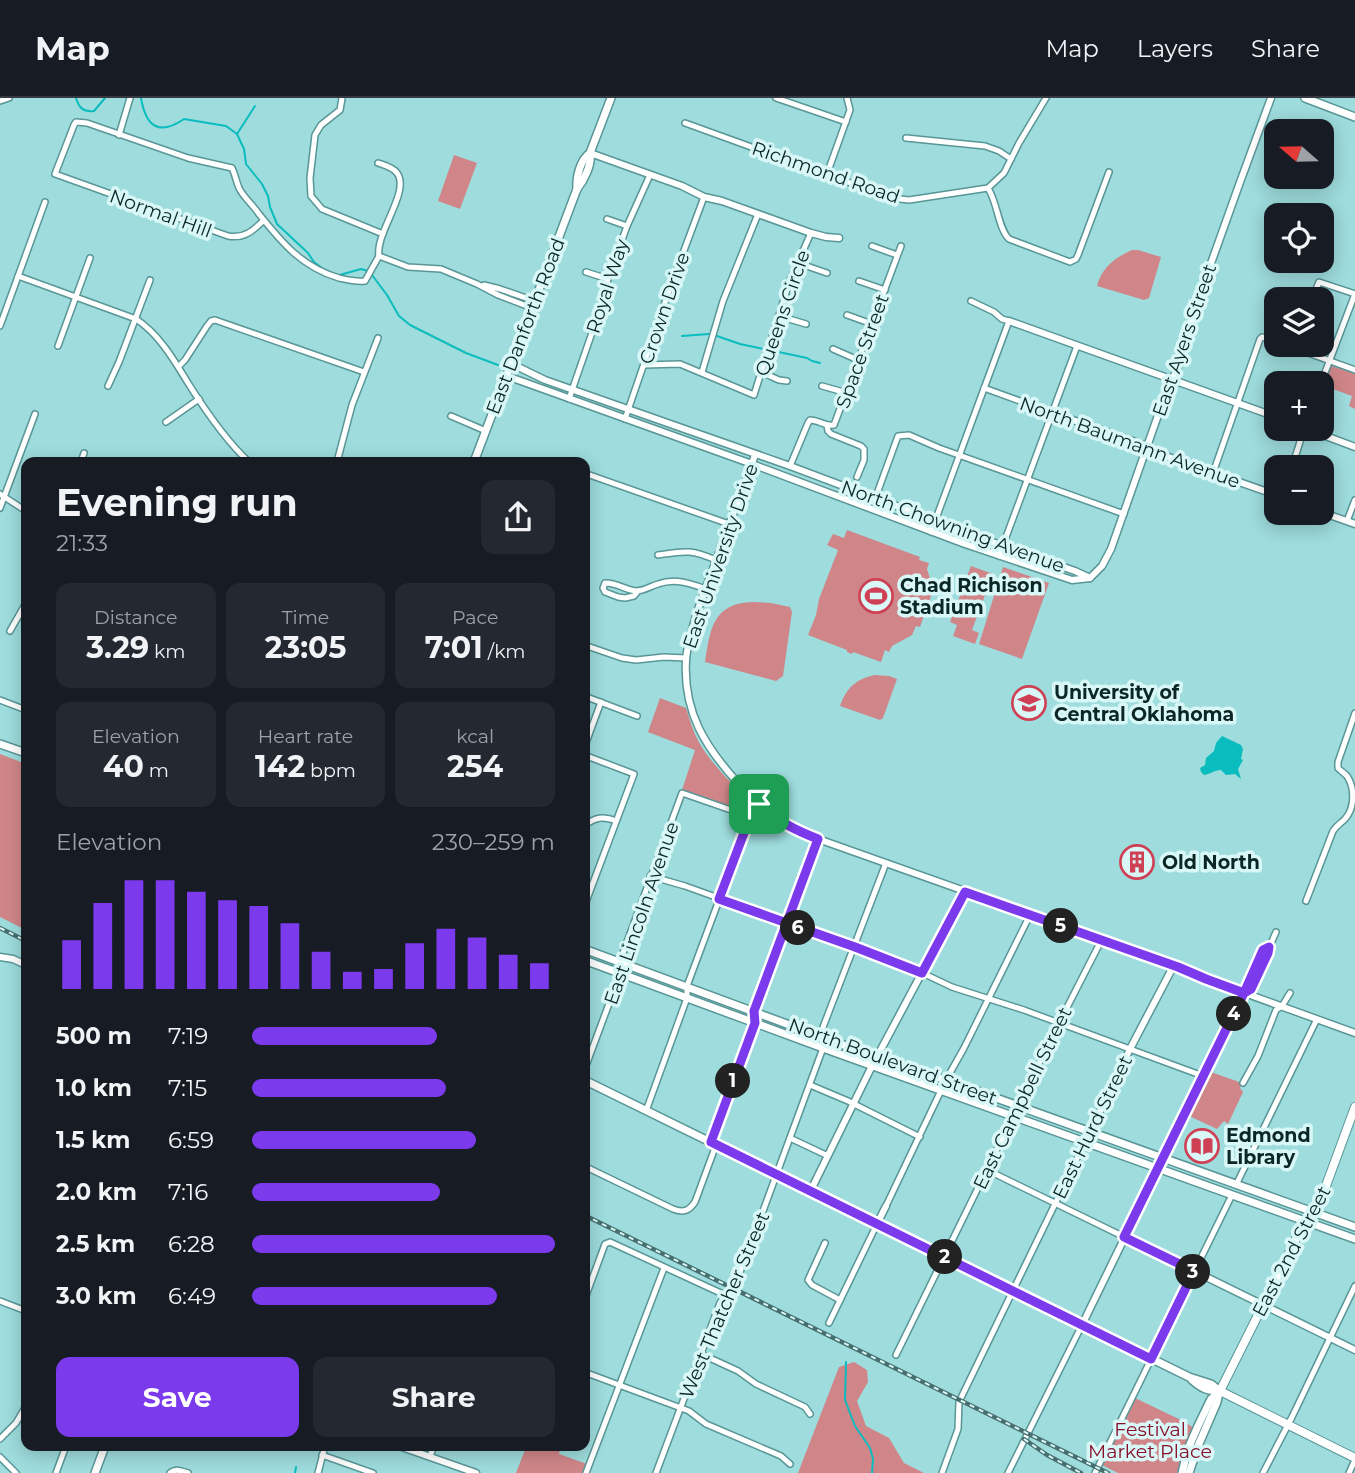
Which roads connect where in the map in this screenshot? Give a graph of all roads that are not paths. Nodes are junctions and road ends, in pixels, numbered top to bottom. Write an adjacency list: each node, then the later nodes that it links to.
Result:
1 (9, 98): 10 (street)
2 (130, 98): 14 (street)
3 (342, 98): 30 (street)
4 (611, 98): 16 (main road, East Danforth Road)
5 (776, 98): 12 (street)
6 (847, 98): 12 (street)
7 (1046, 98): 17 (street)
8 (1272, 98): 76 (street, East Ayers Street)
9 (1305, 98): 11 (main road)
10 (0, 101)
11 (1355, 117)
12 (846, 122): 20 (street)
13 (685, 123): 20 (street, Richmond Road)
14 (119, 135): 27 (street); 27 (street, Normal Hill)
15 (906, 138): 17 (street)
16 (590, 153): 21 (street); 51 (main road, East Danforth Road)
17 (1011, 159): 22 (street)
18 (378, 163): 30 (street)
19 (1109, 172): 22 (street)
20 (827, 174): 22 (street, Richmond Road)
21 (650, 175): 23 (street); 28 (street, Royal Way)
22 (988, 188)
23 (704, 197): 25 (street); 68 (street, Crown Drive)
24 (45, 202): 40 (street)
25 (758, 214): 29 (street); 73 (street)
26 (607, 219): 28 (street)
27 (264, 220): 35 (street)
28 (627, 226): 41 (street, Royal Way)
29 (811, 233): 31 (street); 37 (street, Queens Circle)
30 (383, 234): 35 (street)
31 (839, 238)
32 (872, 246): 34 (street)
33 (901, 246): 34 (street, Space Street)
34 (897, 255): 47 (street, Space Street)
35 (379, 257): 51 (street)
36 (89, 258): 49 (street)
37 (798, 262): 39 (street); 53 (street, Queens Circle)
38 (586, 272): 41 (street)
39 (827, 273)
40 (18, 276): 49 (street); 58 (street)
41 (608, 279): 81 (street, Royal Way)
42 (150, 280): 54 (street)
43 (859, 281): 47 (street)
44 (1317, 287): 46 (street)
45 (1334, 287): 48 (street)
46 (1334, 287)
47 (885, 290): 57 (street, Space Street)
48 (1355, 294): 66 (street)
49 (76, 297): 54 (street); 61 (street)
50 (971, 301): 55 (street)
51 (533, 304): 67 (main road, East Danforth Road)
52 (847, 315): 57 (street)
53 (779, 316): 56 (street); 74 (street, Queens Circle)
54 (136, 320): 69 (street); 78 (street)
55 (1009, 321): 62 (street); 80 (street)
56 (806, 324)
57 (872, 324): 65 (street, Space Street)
58 (0, 326)
59 (378, 338): 72 (street)
60 (1264, 338): 85 (street)
61 (58, 346)
62 (1077, 346): 76 (street); 89 (street)
63 (833, 349): 65 (street)
64 (1322, 357): 66 (street)
65 (858, 360): 82 (street, Space Street)
66 (1329, 360): 70 (street); 71 (street)
67 (512, 364): 75 (main road, East Danforth Road); 81 (street, North Chowning Avenue)
68 (644, 365): 73 (street); 86 (street, Crown Drive)
69 (179, 366): 72 (street); 83 (street)
70 (1355, 370)
71 (1325, 371)
72 (364, 372): 105 (street)
73 (702, 372): 74 (street, Queens Circle)
74 (761, 372): 77 (street)
75 (507, 376): 84 (street, North Chowning Avenue); 94 (main road, East Danforth Road)
76 (1171, 380): 85 (street); 96 (street, East Ayers Street)
77 (787, 381)
78 (108, 386)
79 (822, 386): 82 (street)
80 (984, 388): 89 (street, North Baumann Avenue); 101 (street)
81 (572, 389): 84 (street, Royal Way); 86 (street, North Chowning Avenue)
82 (847, 393): 93 (street, Space Street)
83 (199, 399): 92 (street); 99 (street)
84 (569, 399): 91 (street, North Chowning Avenue)
85 (1237, 403): 87 (street); 109 (street)
86 (628, 409): 91 (street, Crown Drive); 100 (street, North Chowning Avenue)
87 (1264, 413)
88 (35, 414): 114 (street)
89 (1053, 414): 96 (street, North Baumann Avenue); 112 (street)
90 (451, 416): 94 (street)
91 (625, 419): 107 (street, North Chowning Avenue)
92 (166, 422)
93 (827, 425): 108 (street, Space Street); 111 (street)
94 (486, 431): 106 (main road, East Danforth Road)
95 (1334, 439): 97 (street)
96 (1146, 447): 109 (street, North Baumann Avenue); 119 (street, East Ayers Street)
97 (1355, 447)
98 (84, 453): 102 (street)
99 (241, 454): 103 (street); 104 (street)
100 (755, 455): 107 (street, East University Drive); 108 (street, North Chowning Avenue)
101 (959, 455): 112 (street); 115 (street); 121 (street)
102 (83, 457)
103 (238, 457)
104 (244, 457)
105 (338, 457)
106 (476, 457)
107 (752, 464): 123 (street, East University Drive); 125 (street, North Chowning Avenue)
108 (790, 466): 115 (street, North Chowning Avenue)
109 (1213, 473): 113 (street, North Baumann Avenue)
110 (590, 475): 123 (street)
111 (857, 477)
112 (1027, 479): 119 (street); 126 (street)
113 (1264, 491)
114 (2, 496): 117 (street); 118 (street)
115 (875, 499): 121 (street, North Chowning Avenue)
116 (1355, 500): 122 (street)
117 (0, 508)
118 (21, 508)
119 (1124, 514): 130 (street, East Ayers Street)
120 (1334, 516): 122 (street)
121 (935, 520): 125 (street); 126 (street, North Chowning Avenue)
122 (1347, 521): 124 (street)
123 (729, 524): 129 (street, East University Drive)
124 (1355, 524)
125 (932, 532): 128 (street, North Chowning Avenue)
126 (1003, 546): 128 (street); 130 (street, North Chowning Avenue)
127 (658, 555): 129 (street)
128 (999, 556): 130 (street, North Chowning Avenue)
129 (716, 560): 131 (street, East University Drive)
130 (1090, 578)
131 (706, 589): 132 (street); 136 (street, East University Drive)
132 (638, 591): 132 (street)
133 (21, 612): 134 (street)
134 (10, 631)
135 (590, 647): 136 (street)
136 (686, 658): 148 (street, East University Drive)
137 (590, 698): 139 (street)
138 (0, 700): 140 (street)
139 (601, 702): 142 (street); 143 (street)
140 (21, 708)
141 (1355, 713): 147 (street)
142 (637, 716)
143 (590, 732)
144 (0, 744): 145 (main road)
145 (21, 751)
146 (590, 757): 151 (street)
147 (1355, 798): 150 (street)
148 (759, 804): 149 (street); 154 (street, East University Drive)
149 (751, 817): 156 (street, East Lincoln Avenue); 159 (street)
150 (1345, 818): 152 (street); 160 (street)
151 (616, 821): 153 (street); 157 (street)
152 (1355, 822)
153 (590, 823)
154 (818, 839): 155 (street, East University Drive); 162 (street)
155 (886, 863): 158 (street, East University Drive); 165 (street)
156 (650, 876): 159 (street); 168 (street, East Lincoln Avenue)
157 (591, 890)
158 (965, 892): 161 (street, East University Drive); 172 (street)
159 (719, 899): 162 (street); 174 (street)
160 (1306, 901)
161 (1030, 915): 164 (street, East University Drive); 178 (street)
162 (787, 924): 165 (street); 180 (street)
163 (1276, 932): 175 (street)
164 (1102, 939): 171 (street, East University Drive); 183 (street, East Campbell Street)
165 (855, 947): 172 (street); 185 (street)
166 (590, 951): 168 (main road, North Boulevard Street)
167 (0, 957): 170 (street)
168 (620, 961): 173 (street, East Lincoln Avenue); 174 (main road, North Boulevard Street)
169 (590, 962): 173 (main road, North Boulevard Street)
170 (21, 963)
171 (1174, 965): 175 (street, East University Drive); 187 (street, East Hurd Street)
172 (922, 973): 178 (street); 189 (street)
173 (620, 974): 177 (main road, North Boulevard Street); 188 (street, East Lincoln Avenue)
174 (687, 986): 177 (street); 180 (main road, North Boulevard Street)
175 (1244, 993): 179 (street, East University Drive); 191 (street)
176 (1290, 993): 179 (street)
177 (688, 998): 182 (main road, North Boulevard Street); 200 (street)
178 (989, 998): 183 (street); 192 (street)
179 (1282, 1006): 181 (street, East University Drive); 194 (street)
180 (754, 1011): 182 (street); 185 (main road, North Boulevard Street)
181 (1317, 1019): 184 (street, East University Drive); 214 (street)
182 (755, 1023): 186 (main road, North Boulevard Street); 207 (street)
183 (1059, 1024): 187 (street); 198 (street, East Campbell Street)
184 (1355, 1033)
185 (820, 1035): 186 (street); 189 (main road, North Boulevard Street)
186 (823, 1048): 190 (main road, North Boulevard Street); 195 (street, West Thatcher Street)
187 (1130, 1049): 191 (street); 203 (street, East Hurd Street)
188 (590, 1056)
189 (877, 1056): 190 (street); 192 (main road, North Boulevard Street)
190 (873, 1065): 196 (main road, North Boulevard Street); 197 (street)
191 (1203, 1076): 209 (street)
192 (946, 1080): 196 (street); 198 (main road, North Boulevard Street)
193 (590, 1083): 200 (main road)
194 (1243, 1083)
195 (810, 1085): 197 (street); 205 (street, West Thatcher Street)
196 (942, 1091): 201 (main road, North Boulevard Street); 204 (street)
197 (853, 1104): 204 (street); 208 (street)
198 (1018, 1106): 201 (street, East Campbell Street); 203 (main road, North Boulevard Street)
199 (1355, 1107): 202 (main road, East 2nd Street)
200 (646, 1111): 207 (main road)
201 (1013, 1116): 206 (main road, North Boulevard Street); 212 (street, East Campbell Street)
202 (1351, 1128): 219 (main road, East 2nd Street)
203 (1089, 1132): 206 (street, East Hurd Street); 209 (main road, North Boulevard Street)
204 (919, 1137): 218 (street)
205 (790, 1138): 208 (street); 213 (street, West Thatcher Street)
206 (1084, 1142): 210 (main road, North Boulevard Street); 217 (street, East Hurd Street)
207 (713, 1143): 211 (street); 213 (main road)
208 (828, 1156): 215 (street)
209 (1163, 1159): 210 (street); 214 (main road, North Boulevard Street)
210 (1158, 1168): 216 (main road, North Boulevard Street); 223 (street)
211 (590, 1169)
212 (987, 1170): 217 (street); 226 (street, East Campbell Street)
213 (776, 1175): 215 (main road); 232 (street, West Thatcher Street)
214 (1236, 1185): 216 (street); 219 (main road, North Boulevard Street)
215 (810, 1192): 221 (main road)
216 (1231, 1195): 220 (main road, North Boulevard Street); 228 (street)
217 (1055, 1203): 223 (street); 231 (street, East Hurd Street)
218 (886, 1206): 221 (street)
219 (1312, 1212): 220 (main road, East 2nd Street); 222 (main road, North Boulevard Street)
220 (1305, 1221): 224 (main road, North Boulevard Street); 235 (main road, East 2nd Street)
221 (877, 1224): 226 (main road); 233 (street)
222 (1355, 1227)
223 (1124, 1237): 228 (street); 238 (street)
224 (1355, 1239)
225 (825, 1243): 233 (street)
226 (944, 1257): 231 (main road); 242 (street, East Campbell Street)
227 (664, 1268): 229 (street); 232 (street); 245 (street)
228 (1194, 1271): 235 (street); 243 (street)
229 (590, 1285)
230 (1355, 1286): 239 (street)
231 (1012, 1290): 238 (main road); 272 (street, East Hurd Street)
232 (725, 1295): 241 (street, West Thatcher Street)
233 (841, 1300): 237 (street)
234 (0, 1301): 236 (street)
235 (1261, 1305): 239 (street); 246 (main road, East 2nd Street)
236 (21, 1309)
237 (829, 1324)
238 (1082, 1325): 243 (main road); 273 (street)
239 (1330, 1338): 240 (street); 250 (street)
240 (1355, 1350)
241 (701, 1354): 247 (street, West Thatcher Street); 249 (street)
242 (896, 1355)
243 (1151, 1359): 246 (main road); 274 (street)
244 (590, 1374): 245 (street)
245 (619, 1385): 247 (street); 270 (street)
246 (1220, 1391): 250 (main road); 275 (main road); 276 (main road)
247 (681, 1408): 261 (street); 271 (street, West Thatcher Street)
248 (21, 1414): 251 (street)
249 (810, 1414)
250 (1287, 1424): 260 (main road); 277 (street)
251 (0, 1439)
252 (64, 1451): 263 (street)
253 (103, 1451): 264 (main road)
254 (323, 1451): 257 (street)
255 (414, 1451): 258 (street)
256 (432, 1451): 258 (street)
257 (322, 1455): 267 (street); 268 (street)
258 (430, 1456): 269 (street)
259 (0, 1457): 262 (street)
260 (1355, 1459): 278 (street)
261 (790, 1464)
262 (16, 1473)
263 (56, 1473)
264 (95, 1473)
265 (170, 1473): 266 (street)
266 (188, 1473)
267 (317, 1473)
268 (373, 1473)
269 (477, 1473)
270 (586, 1473)
271 (656, 1473)
272 (942, 1473)
273 (1008, 1473)
274 (1095, 1473)
275 (1182, 1473)
276 (1189, 1473)
277 (1263, 1473)
278 (1349, 1473)

